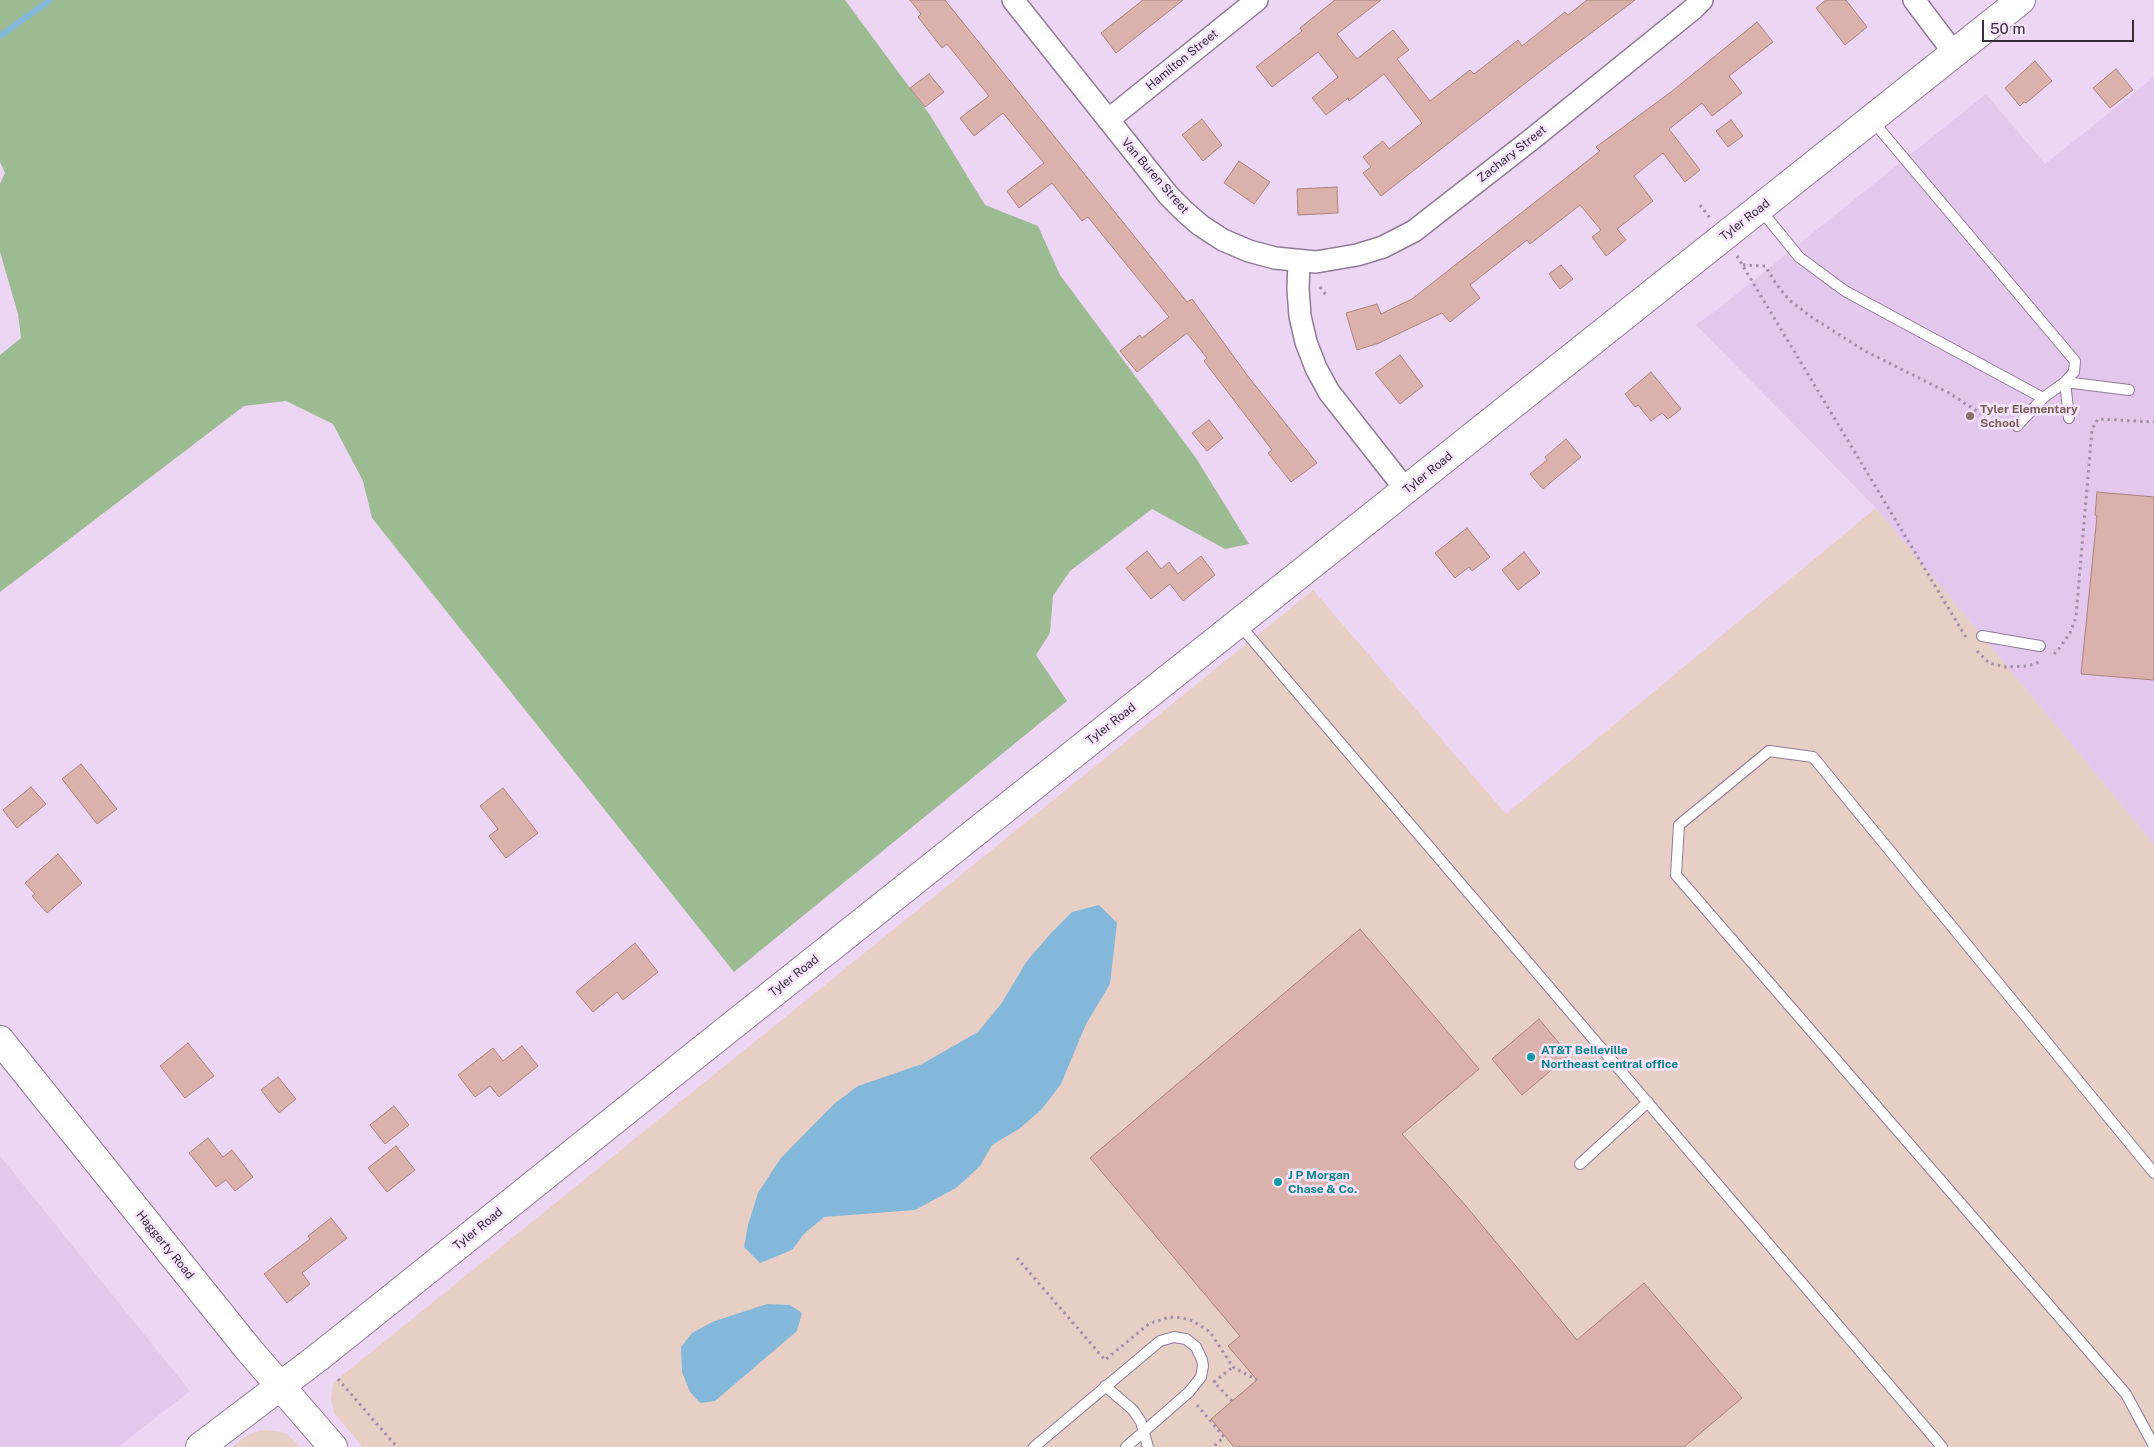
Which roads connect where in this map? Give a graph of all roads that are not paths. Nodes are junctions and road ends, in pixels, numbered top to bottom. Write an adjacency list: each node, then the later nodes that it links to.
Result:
1 (1013, 0): 8 (street, Van Buren Street)
2 (1257, 0): 8 (street, Hamilton Street)
3 (1702, 0): 10 (street, Zachary Street)
4 (1914, 0): 6 (street)
5 (2021, 0): 6 (street, Tyler Road)
6 (1954, 53): 7 (street, Tyler Road)
7 (1871, 119): 9 (street, Tyler Road); 11 (lane)
8 (1108, 120): 10 (street, Van Buren Street)
9 (1760, 208): 13 (lane); 16 (street, Tyler Road)
10 (1300, 262): 16 (street)
11 (2065, 382): 12 (lane); 13 (lane); 14 (lane)
12 (2129, 390)
13 (2043, 398): 15 (lane)
14 (2069, 418)
15 (2012, 429)
16 (1406, 490): 17 (street, Tyler Road)
17 (1238, 623): 21 (lane); 25 (street, Tyler Road)
18 (1982, 636): 19 (lane)
19 (2040, 646)
20 (0, 1040): 25 (street, Haggerty Road)
21 (1648, 1102): 22 (lane); 33 (lane)
22 (1580, 1164)
23 (2154, 1173): 27 (lane)
24 (1105, 1386): 26 (lane); 26 (lane); 30 (lane)
25 (281, 1387): 28 (street, Tyler Road); 29 (street, Haggerty Road)
26 (1144, 1432): 31 (lane); 32 (lane)
27 (2154, 1446)
28 (200, 1447)
29 (333, 1447)
30 (1034, 1447)
31 (1126, 1447)
32 (1148, 1447)
33 (1942, 1447)

